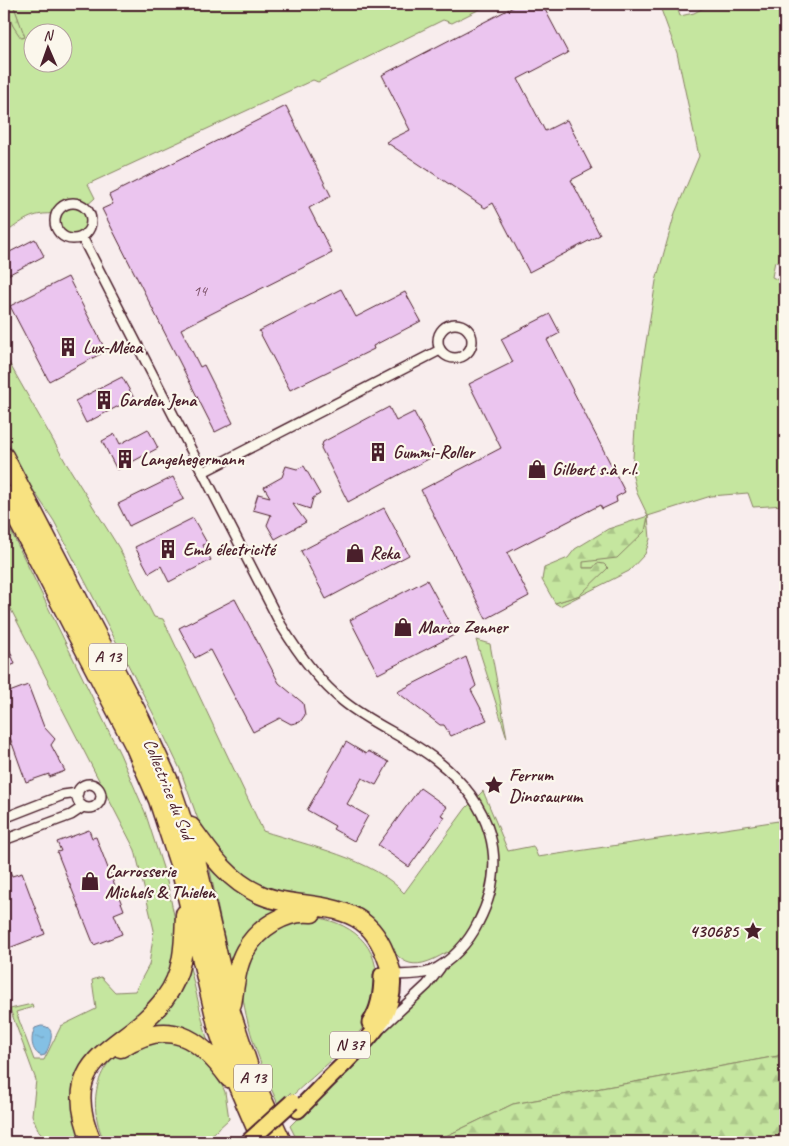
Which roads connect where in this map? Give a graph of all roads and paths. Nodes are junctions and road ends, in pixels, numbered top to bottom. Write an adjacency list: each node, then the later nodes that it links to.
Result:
1 (82, 237): 1 (street); 4 (street)
2 (440, 350): 4 (street)
3 (4, 456): 8 (highway, Collectrice du Sud / A 13)
4 (203, 472): 12 (street)
5 (4, 494): 11 (highway, Collectrice du Sud / A 13)
6 (78, 793): 7 (street); 7 (street); 9 (street)
7 (83, 806): 10 (street)
8 (183, 816): 13 (highway, A 13); 14 (highway, Collectrice du Sud / A 13)
9 (4, 818)
10 (4, 840)
11 (186, 889): 16 (highway, Collectrice du Sud / A 13); 18 (highway, A 13)
12 (443, 964): 13 (street); 15 (street)
13 (387, 975): 14 (highway, A 13); 15 (main road, N 37); 17 (main road, N 37)
14 (231, 1012): 22 (highway, Collectrice du Sud / A 13)
15 (375, 1032): 17 (main road, N 37)
16 (242, 1095): 19 (highway, A 13); 21 (highway, Collectrice du Sud / A 13)
17 (295, 1106): 20 (main road, N 37, bridge); 21 (main road, N 37)
18 (92, 1142)
19 (99, 1142)
20 (248, 1142)
21 (263, 1142)
22 (282, 1142)

